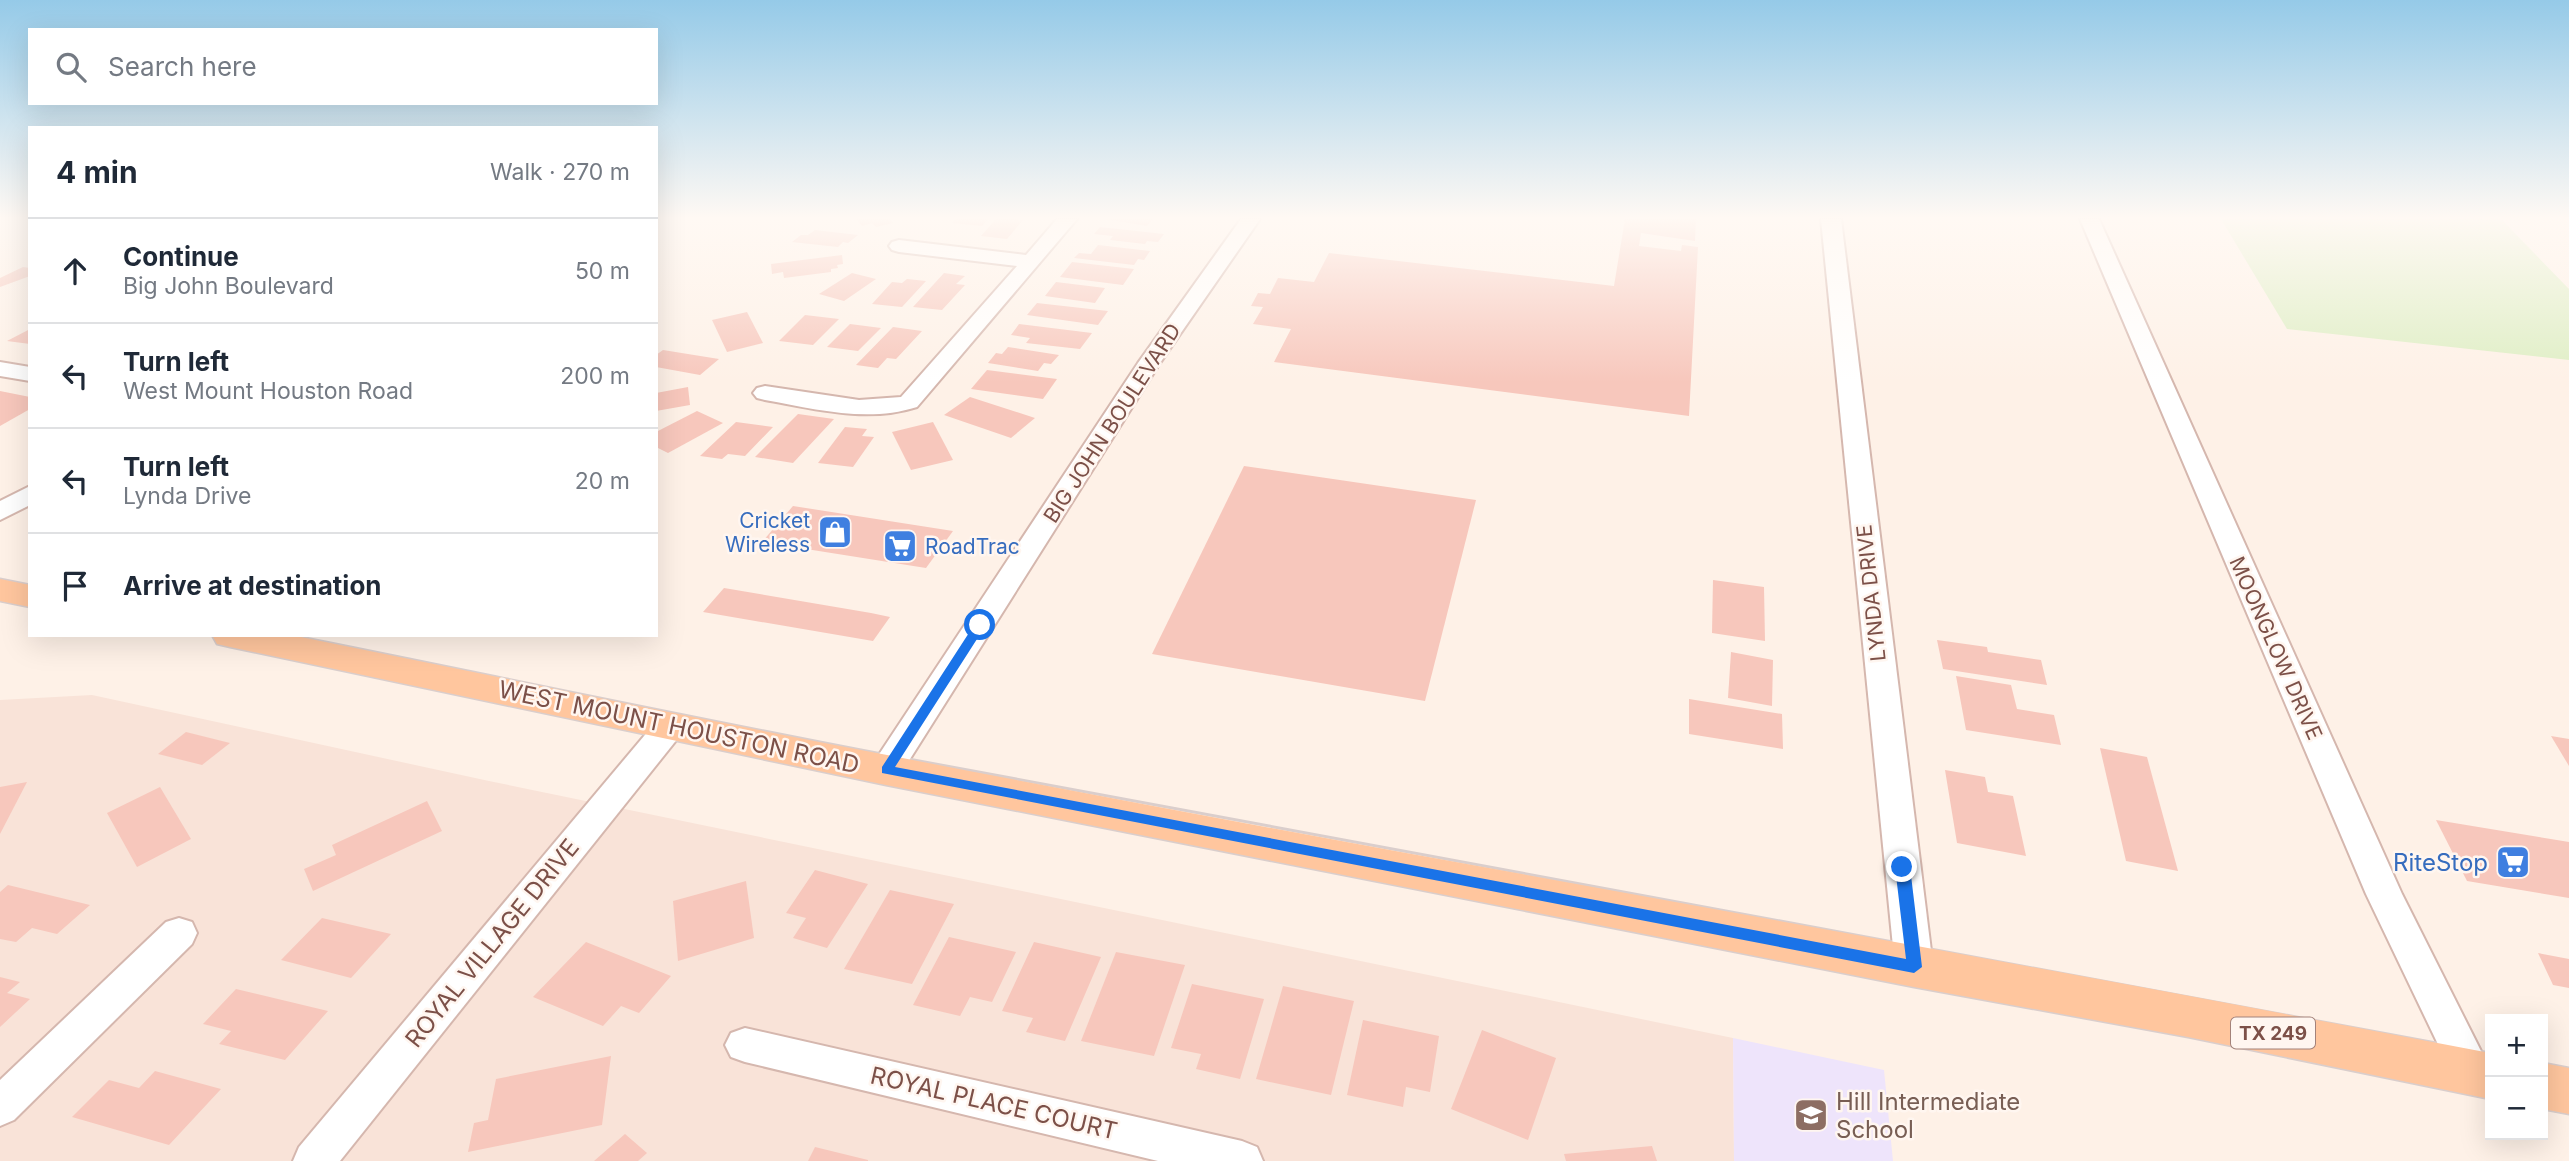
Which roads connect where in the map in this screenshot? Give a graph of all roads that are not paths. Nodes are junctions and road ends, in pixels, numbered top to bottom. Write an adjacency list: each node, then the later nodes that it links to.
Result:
1 (1022, 273): 7 (street)
2 (1213, 273): 14 (street, BIG JOHN BOULEVARD)
3 (1837, 273): 16 (street, LYNDA DRIVE)
4 (2113, 273): 18 (street, MOONGLOW DRIVE)
5 (0, 369): 6 (street)
6 (28, 374)
7 (765, 393)
8 (28, 495): 9 (street)
9 (0, 512)
10 (0, 590): 11 (main road)
11 (28, 596)
12 (240, 637): 13 (main road, WEST MOUNT HOUSTON ROAD / TX 249)
13 (671, 725): 14 (main road, WEST MOUNT HOUSTON ROAD / TX 249); 22 (street, ROYAL VILLAGE DRIVE)
14 (886, 770): 16 (main road, WEST MOUNT HOUSTON ROAD / TX 249)
15 (179, 933): 21 (street)
16 (1914, 967): 18 (main road, WEST MOUNT HOUSTON ROAD / TX 249)
17 (745, 1045): 23 (street, ROYAL PLACE COURT)
18 (2481, 1075)
19 (2548, 1087): 20 (main road)
20 (2569, 1091)
21 (0, 1107)
22 (314, 1161)
23 (1242, 1161)

